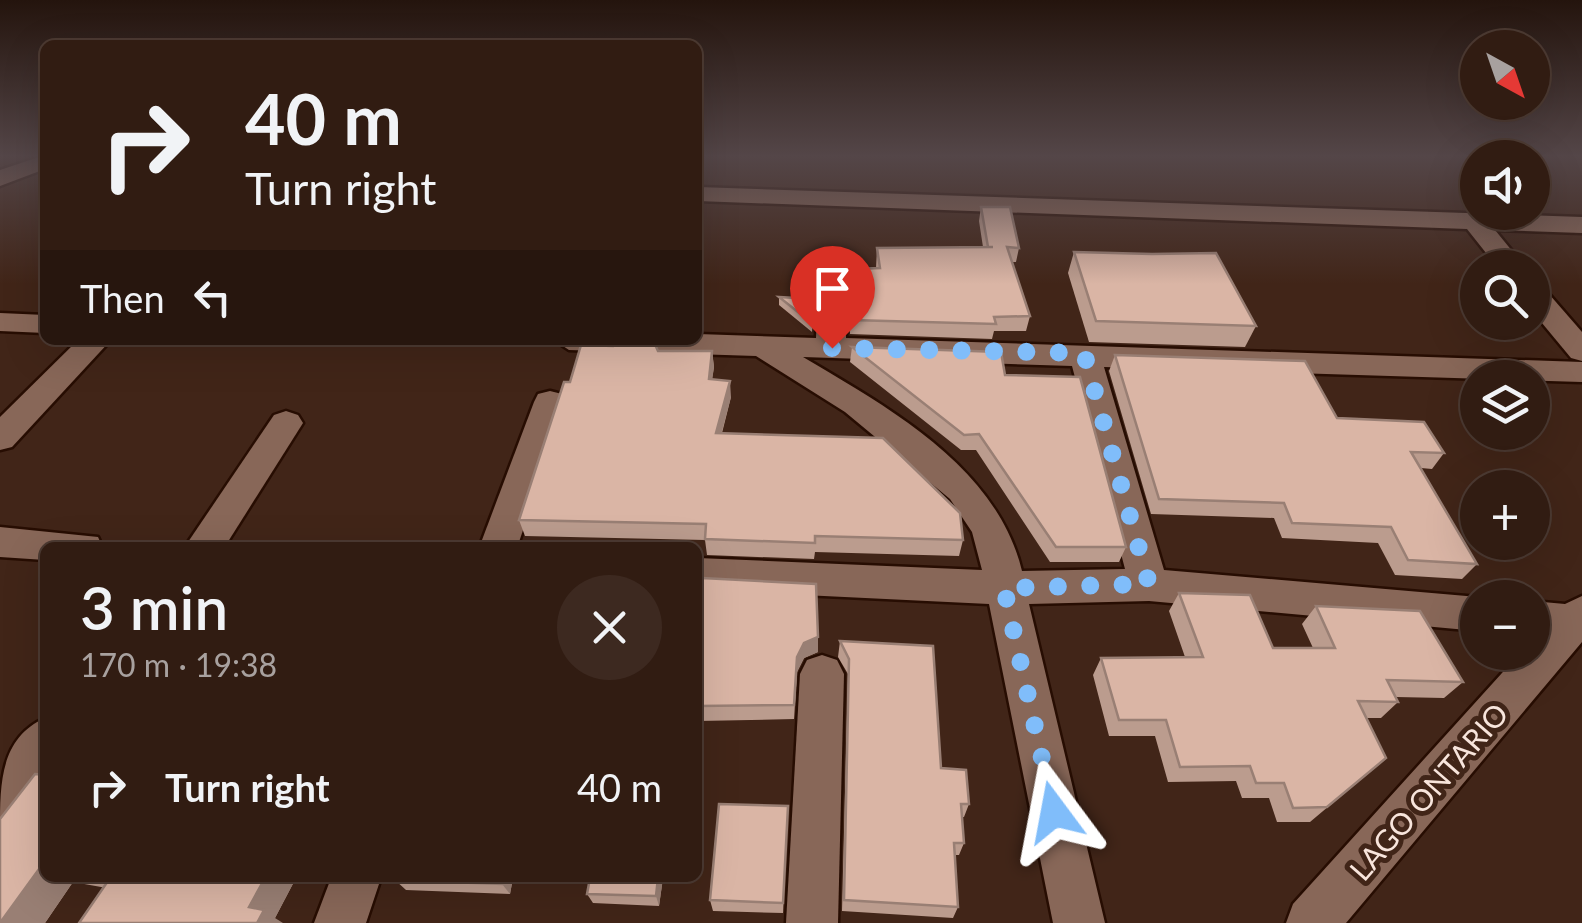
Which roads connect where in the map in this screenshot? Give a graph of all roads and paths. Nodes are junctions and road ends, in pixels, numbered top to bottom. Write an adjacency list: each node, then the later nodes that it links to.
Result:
1 (815, 198): 2 (street)
2 (1460, 221)
3 (1550, 224): 4 (street)
4 (1582, 225)
5 (1481, 230): 6 (street)
6 (1497, 250)
7 (834, 261): 14 (street)
8 (1550, 313): 15 (street)
9 (0, 322): 10 (street)
10 (40, 324)
11 (702, 344): 13 (street)
12 (91, 345): 20 (street)
13 (762, 346): 14 (street); 27 (street)
14 (832, 348): 16 (street)
15 (1582, 351)
16 (1084, 353): 17 (street); 26 (street)
17 (1582, 372)
18 (550, 402): 23 (street)
19 (286, 423): 22 (street)
20 (0, 438)
21 (0, 542): 24 (street)
22 (207, 542)
23 (500, 542)
24 (40, 545)
25 (702, 574): 27 (street)
26 (1149, 584): 27 (street); 28 (street)
27 (1004, 588): 36 (street)
28 (1460, 612)
29 (1563, 618): 37 (street, LAGO ONTARIO)
30 (822, 674): 35 (street)
31 (40, 747): 32 (street)
32 (0, 805)
33 (355, 882): 34 (street)
34 (340, 923)
35 (812, 923)
36 (1079, 923)
37 (1312, 923)

